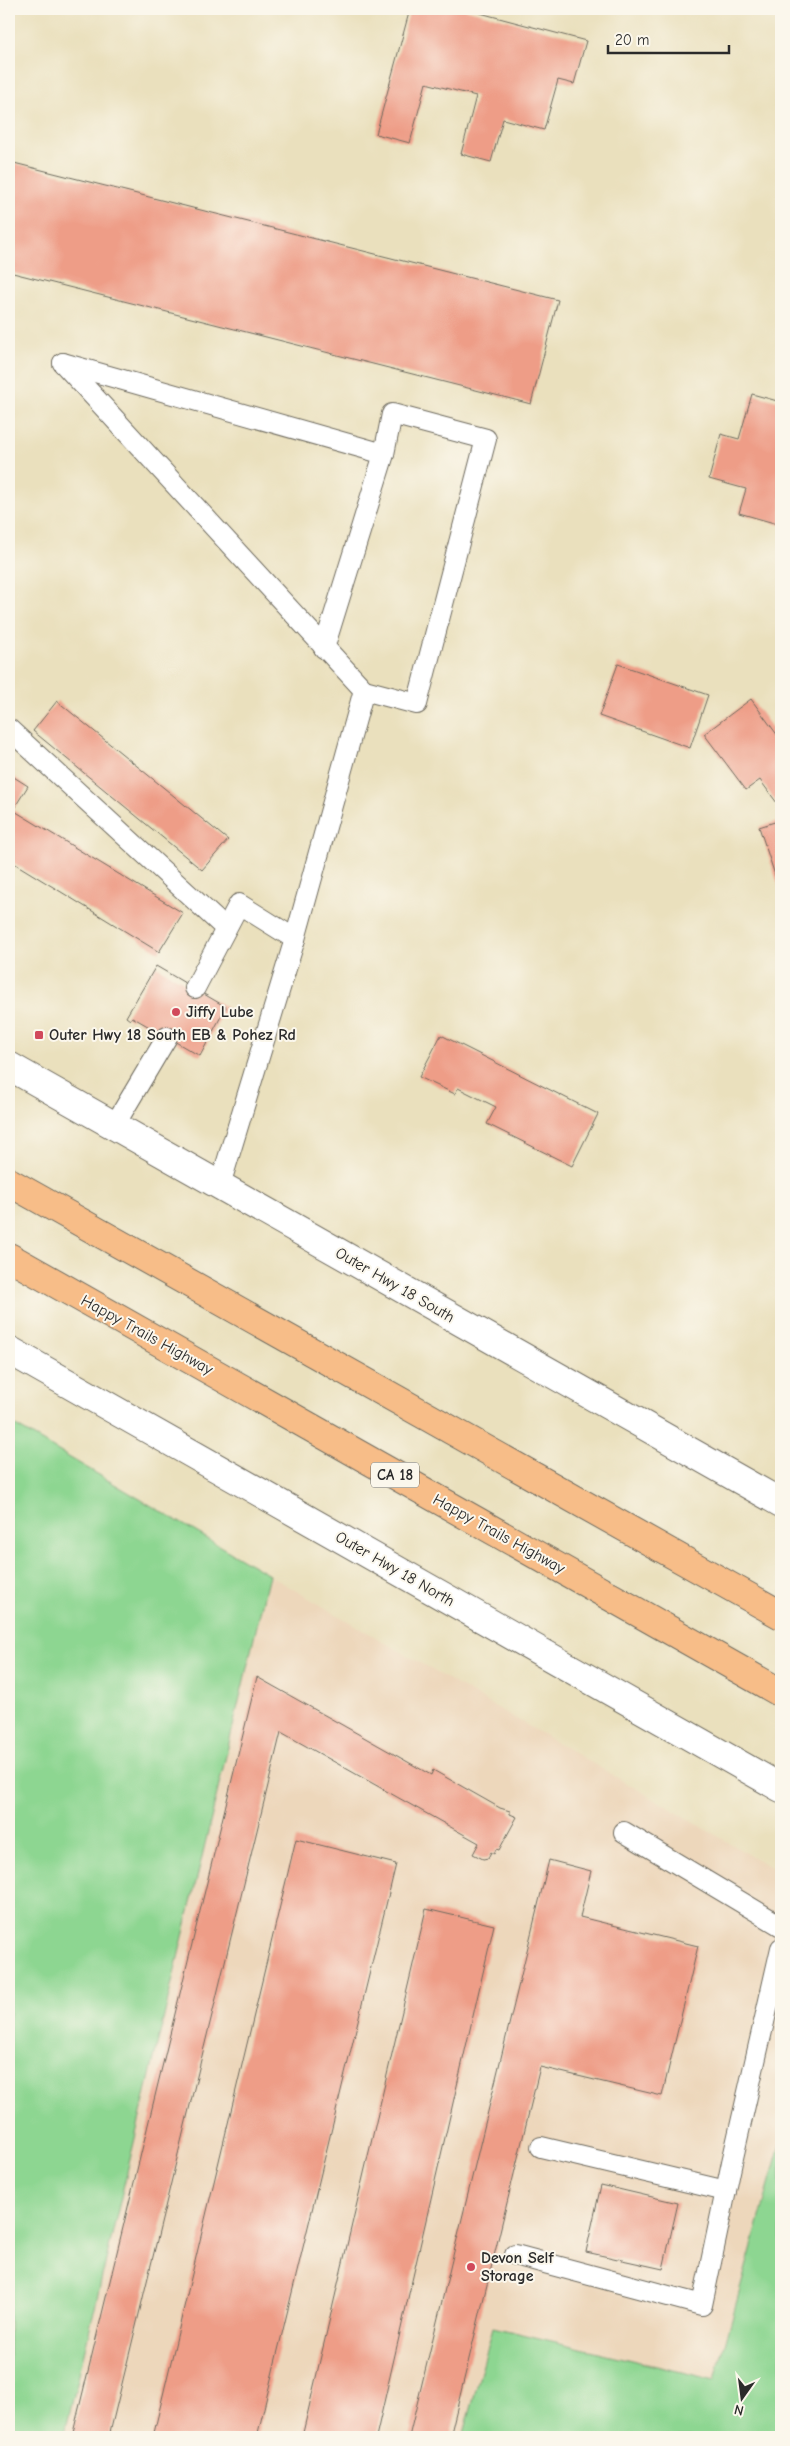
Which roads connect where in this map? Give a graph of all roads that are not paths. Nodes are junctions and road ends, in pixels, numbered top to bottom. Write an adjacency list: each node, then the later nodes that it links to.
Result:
1 (384, 454): 2 (lane); 2 (lane); 3 (lane)
2 (324, 648): 3 (lane)
3 (364, 690): 6 (lane)
4 (9, 729): 5 (lane)
5 (225, 928): 6 (lane); 7 (lane)
6 (295, 939): 12 (lane)
7 (195, 988)
8 (166, 1037): 10 (lane)
9 (9, 1066): 10 (street, Outer Hwy 18 South)
10 (114, 1126): 12 (street, Outer Hwy 18 South)
11 (9, 1182): 16 (main road)
12 (220, 1185): 15 (street, Outer Hwy 18 South)
13 (9, 1257): 17 (main road, Happy Trails Highway / CA 18)
14 (9, 1350): 18 (street, Outer Hwy 18 North)
15 (781, 1503)
16 (781, 1615)
17 (781, 1693)
18 (781, 1788)
19 (624, 1832): 20 (lane)
20 (781, 1926)
21 (781, 1948): 23 (lane)
22 (541, 2147): 23 (lane)
23 (726, 2190): 24 (lane)
24 (515, 2255)

